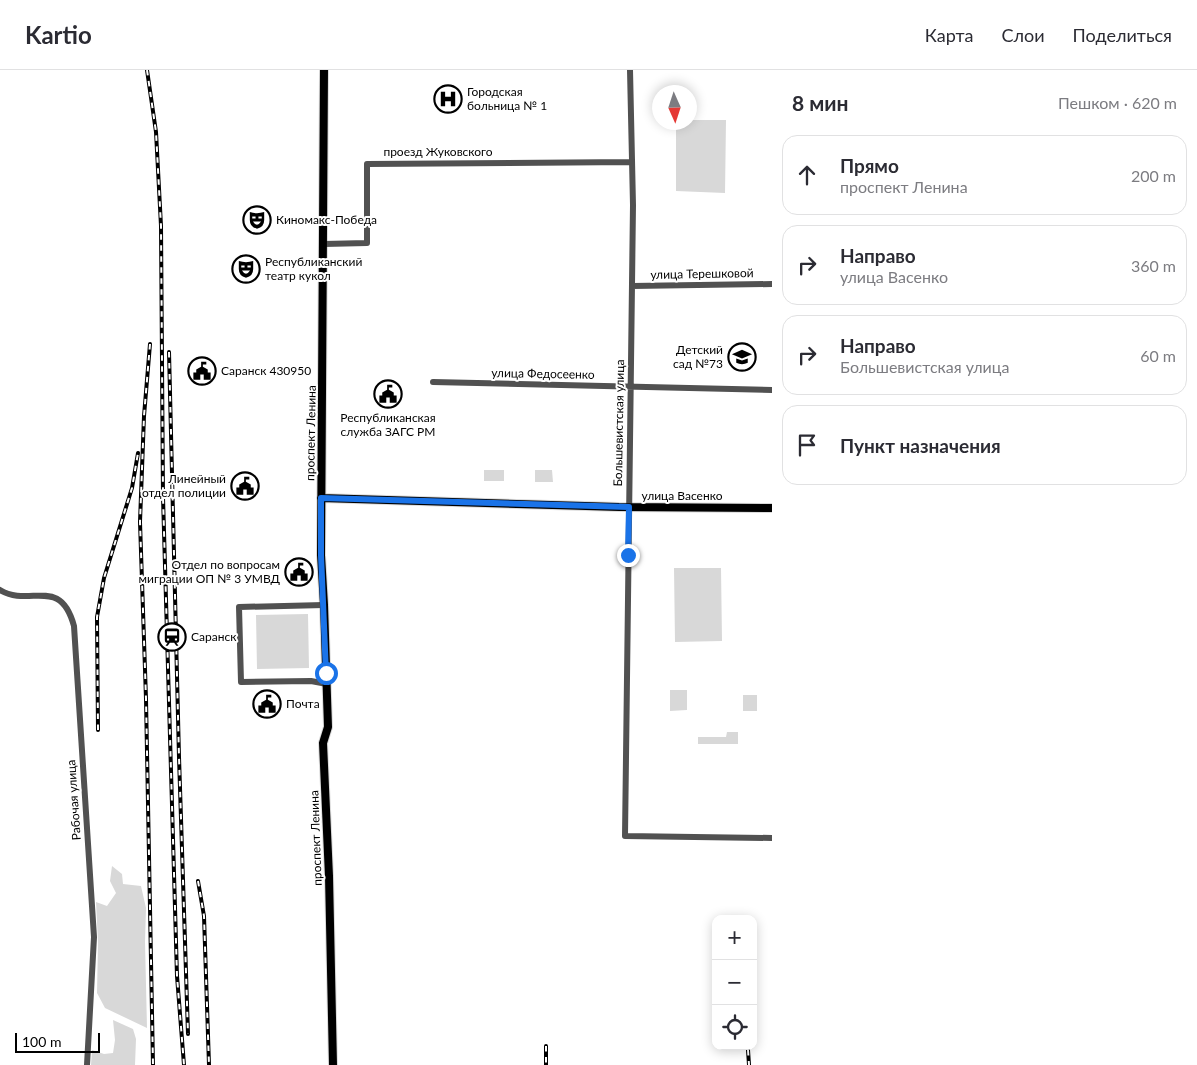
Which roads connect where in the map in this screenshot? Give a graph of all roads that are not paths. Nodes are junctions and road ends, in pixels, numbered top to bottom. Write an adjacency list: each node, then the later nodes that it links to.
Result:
1 (324, 70): 4 (main road, проспект Ленина)
2 (630, 70): 3 (street, Большевистская улица)
3 (632, 162): 4 (street, проезд Жуковского); 6 (street, Большевистская улица)
4 (324, 244): 10 (main road, проспект Ленина)
5 (772, 284): 6 (street, улица Терешковой)
6 (632, 286): 8 (street, Большевистская улица)
7 (433, 382): 8 (street, улица Федосеенко)
8 (631, 387): 9 (street, улица Федосеенко); 11 (street, Большевистская улица)
9 (772, 390)
10 (321, 498): 11 (main road, улица Васенко); 14 (main road, проспект Ленина)
11 (629, 507): 12 (main road, улица Васенко); 16 (street, Большевистская улица)
12 (772, 508)
13 (0, 590): 17 (street, Рабочая улица)
14 (324, 605): 15 (main road, проспект Ленина); 15 (street)
15 (327, 684): 18 (main road, проспект Ленина)
16 (772, 838)
17 (87, 1065)
18 (332, 1065)

